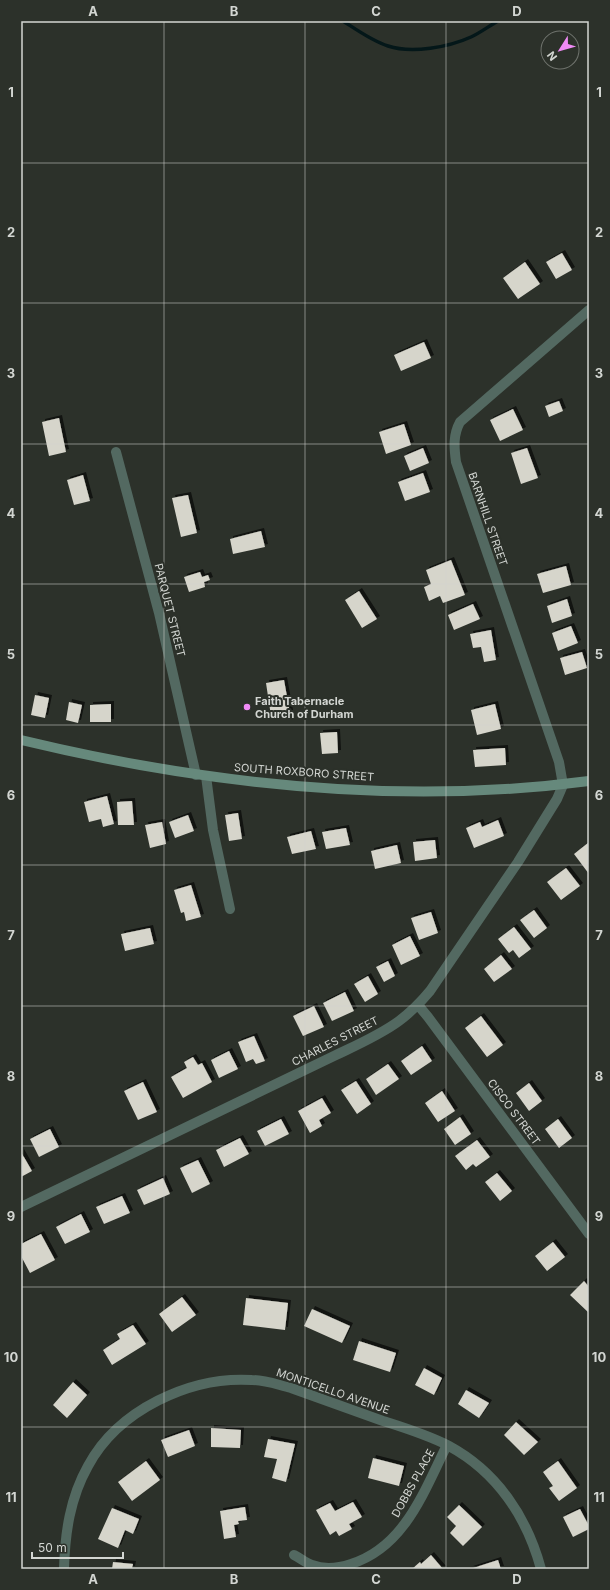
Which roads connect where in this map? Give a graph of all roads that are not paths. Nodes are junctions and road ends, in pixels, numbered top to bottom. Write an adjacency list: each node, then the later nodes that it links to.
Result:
1 (589, 310): 6 (street, BARNHILL STREET)
2 (116, 452): 4 (street, PARQUET STREET)
3 (21, 740): 4 (street, SOUTH ROXBORO STREET)
4 (201, 776): 6 (street, SOUTH ROXBORO STREET); 7 (street, PARQUET STREET)
5 (589, 781): 6 (street, SOUTH ROXBORO STREET)
6 (563, 785): 8 (street, CHARLES STREET)
7 (230, 909)
8 (418, 1005): 9 (street, CHARLES STREET); 10 (street, CISCO STREET)
9 (21, 1208)
10 (589, 1234)
11 (448, 1445): 12 (street, DOBBS PLACE); 13 (street, MONTICELLO AVENUE); 14 (street, MONTICELLO AVENUE)
12 (294, 1555)
13 (64, 1569)
14 (542, 1569)

